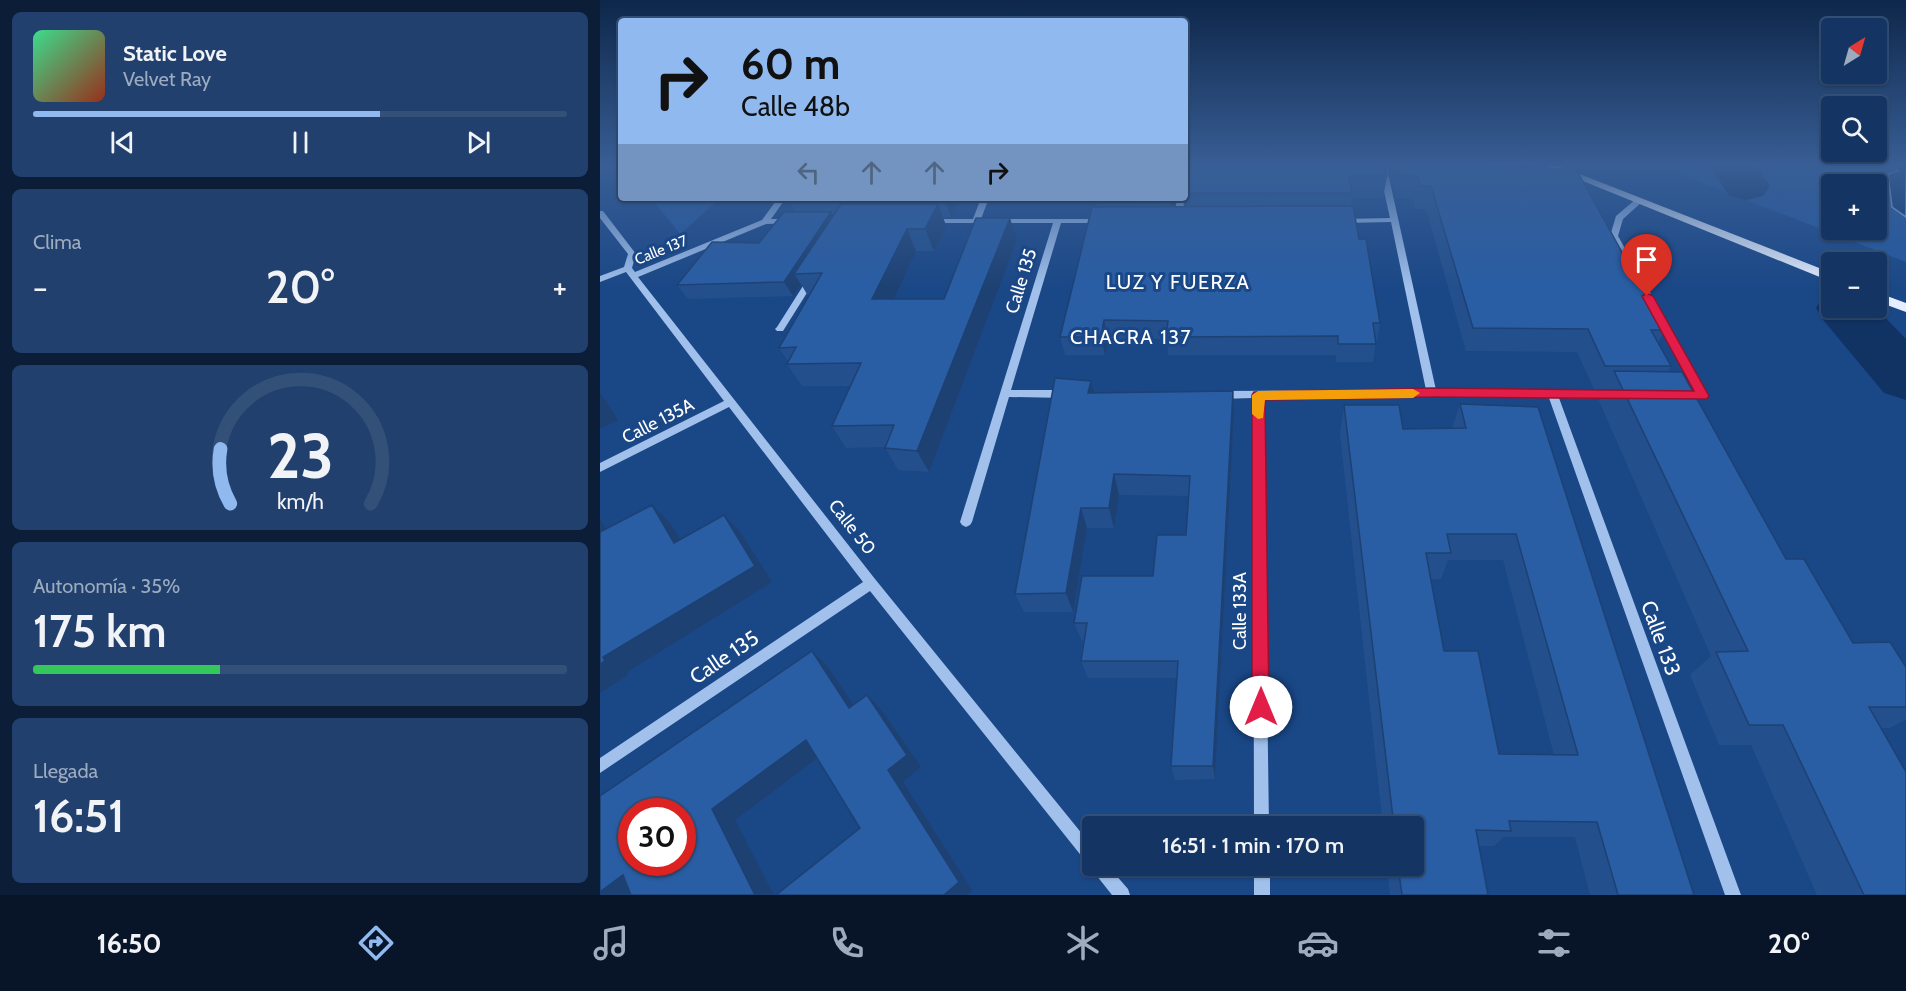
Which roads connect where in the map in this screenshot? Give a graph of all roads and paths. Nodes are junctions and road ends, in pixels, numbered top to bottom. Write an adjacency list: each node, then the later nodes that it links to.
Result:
1 (776, 206): 18 (street)
2 (982, 206): 11 (street)
3 (1180, 206): 15 (street)
4 (1391, 206): 8 (street)
5 (1633, 206): 33 (street)
6 (1651, 206): 21 (main road)
7 (600, 213): 20 (street, Calle 50)
8 (1394, 220): 17 (street); 27 (street)
9 (801, 221): 18 (street)
10 (929, 221): 11 (street)
11 (976, 221): 12 (street)
12 (1058, 221): 13 (street); 26 (street, Calle 135)
13 (1106, 221)
14 (1166, 221): 15 (street)
15 (1178, 221): 16 (street)
16 (1190, 221)
17 (1331, 221)
18 (765, 222): 20 (street, Calle 137)
19 (817, 270): 25 (street)
20 (630, 272): 22 (street, Calle 137); 34 (street, Calle 50)
21 (1821, 274)
22 (600, 279)
23 (1887, 300): 24 (main road)
24 (1906, 308)
25 (780, 329)
26 (1006, 393): 28 (street); 36 (street, Calle 135)
27 (1432, 393): 30 (street); 31 (street)
28 (1078, 394)
29 (1210, 395): 30 (street)
30 (1258, 395): 39 (street, Calle 133A)
31 (1553, 395): 32 (street); 45 (street, Calle 133)
32 (1622, 395)
33 (1668, 396)
34 (731, 402): 35 (street, Calle 135A); 37 (street, Calle 50)
35 (600, 468)
36 (966, 522)
37 (871, 583): 38 (street, Calle 135); 40 (street, Calle 50)
38 (600, 766)
39 (1262, 816)
40 (1082, 846)
41 (1106, 876): 43 (street)
42 (1262, 876): 44 (street)
43 (1122, 895)
44 (1262, 895)
45 (1733, 895)

